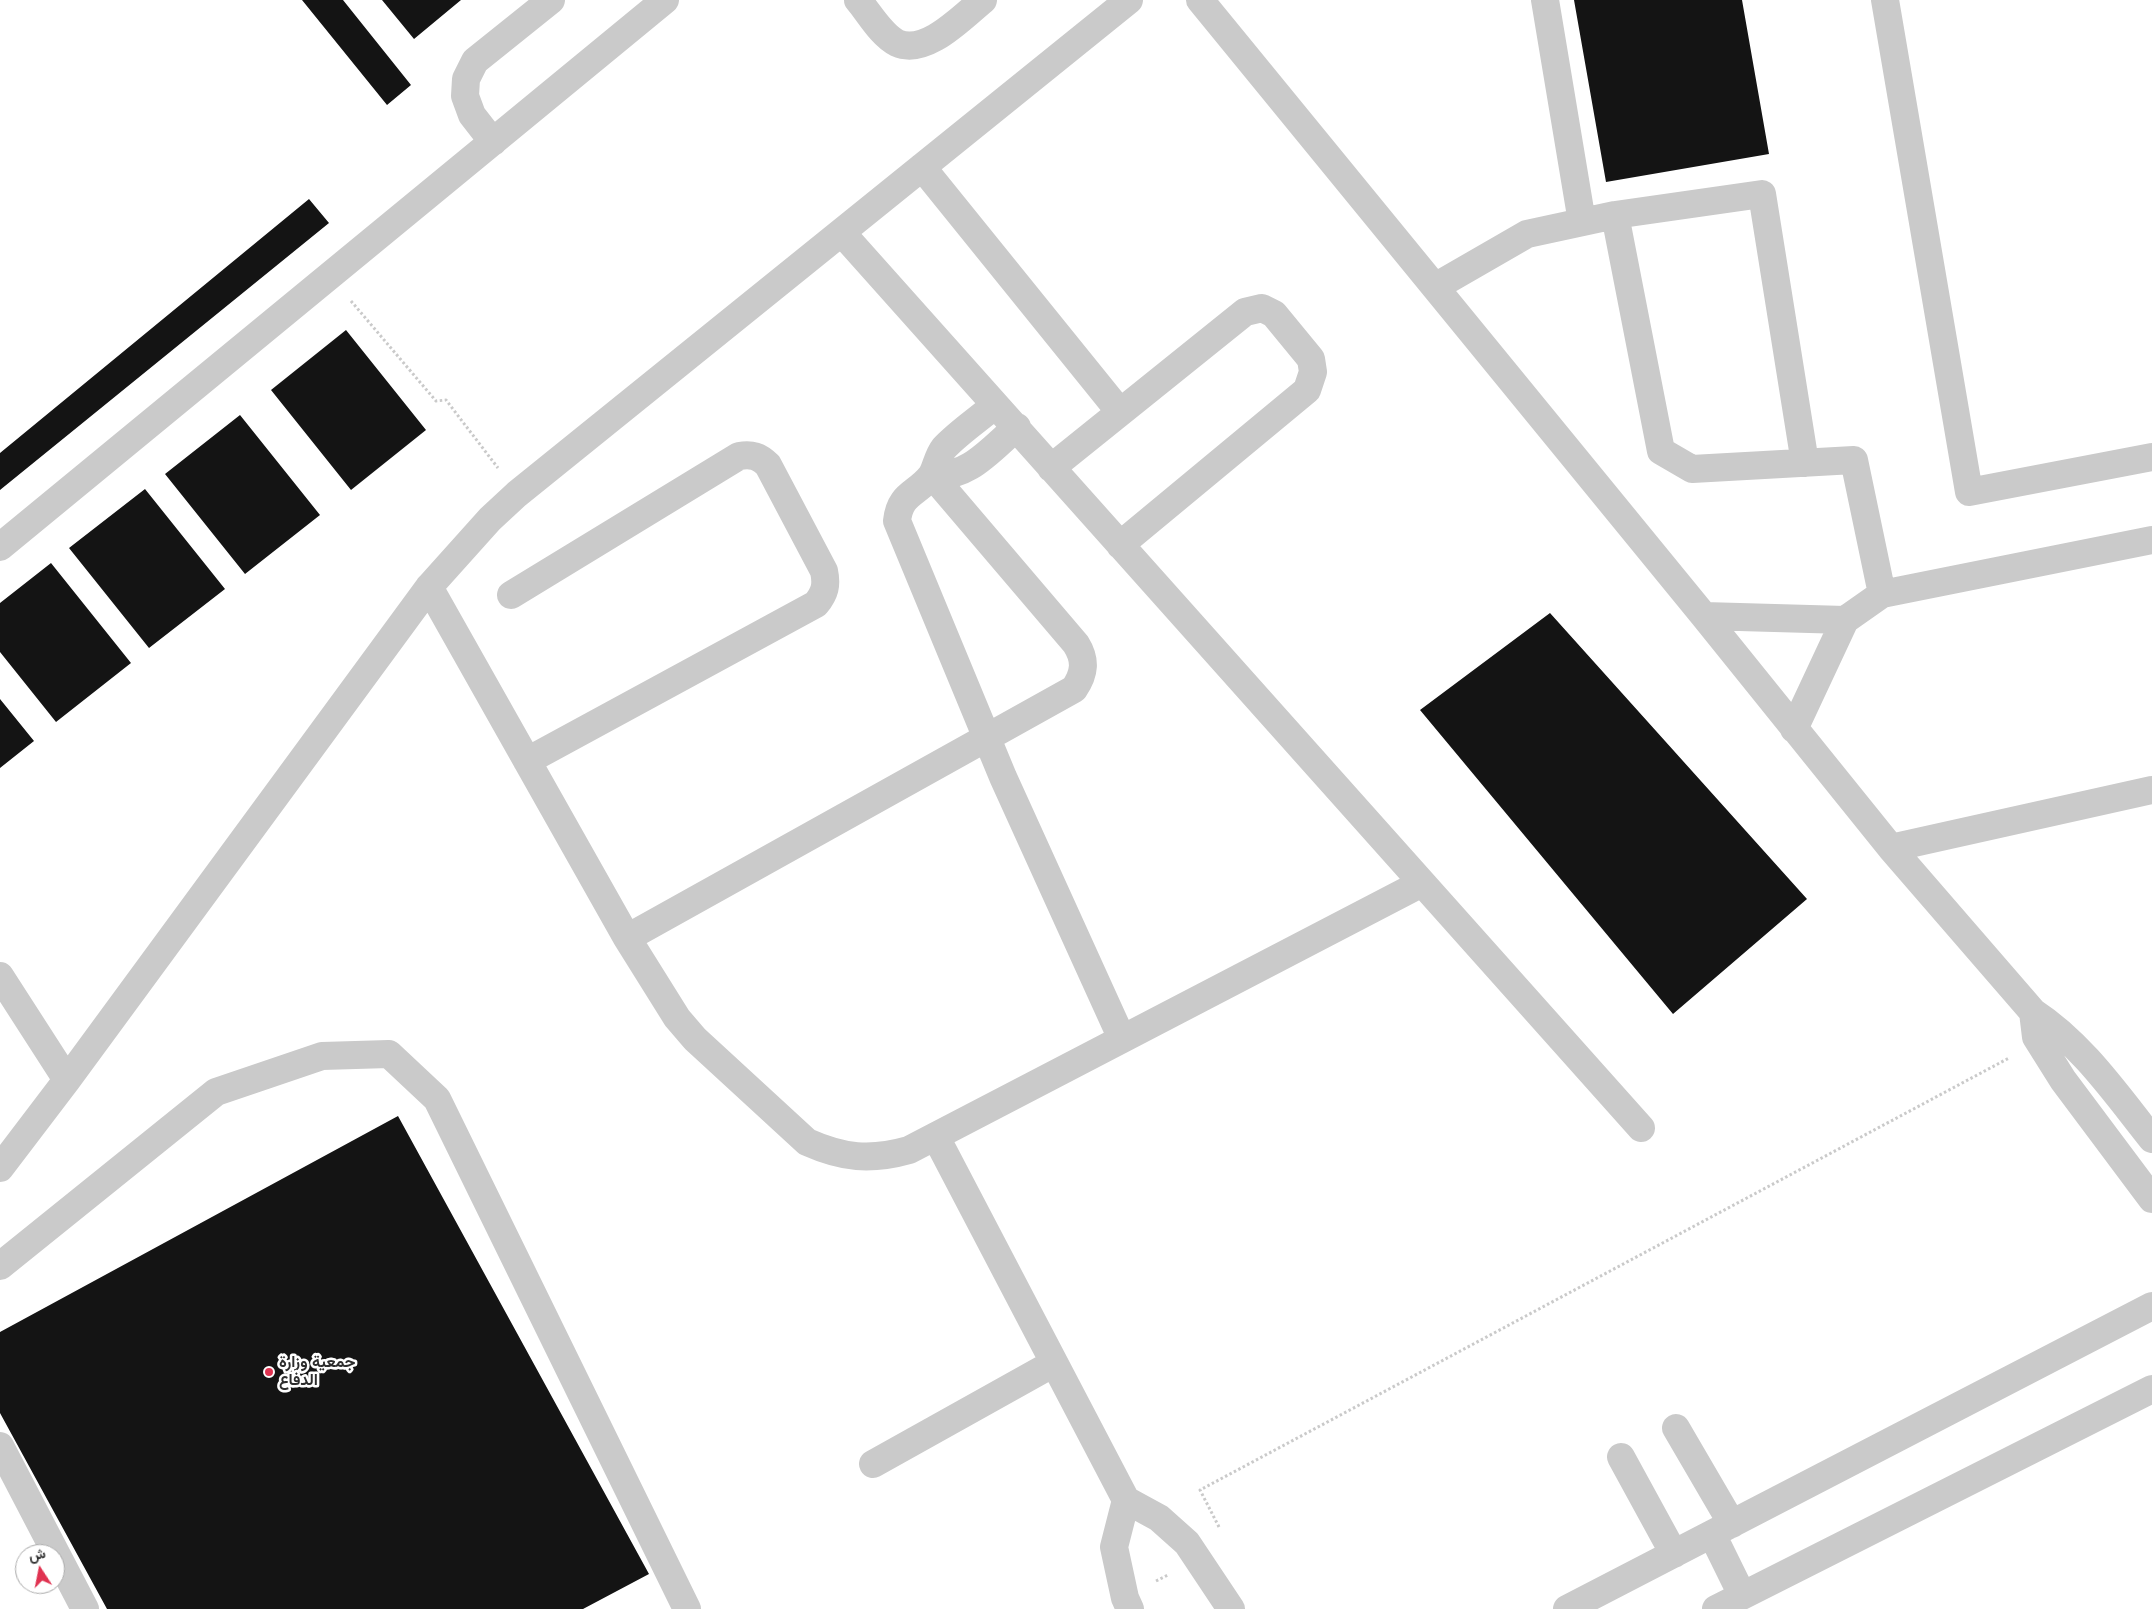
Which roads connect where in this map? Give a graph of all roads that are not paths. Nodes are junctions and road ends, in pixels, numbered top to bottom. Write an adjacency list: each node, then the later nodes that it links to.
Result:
1 (551, 0): 9 (lane)
2 (665, 0): 9 (lane)
3 (858, 0): 4 (lane)
4 (984, 0)
5 (1129, 0): 10 (lane)
6 (1200, 0): 14 (lane)
7 (1545, 0): 12 (lane)
8 (1885, 0): 18 (lane)
9 (493, 142): 24 (lane)
10 (922, 167): 13 (lane); 16 (lane)
11 (1615, 215): 12 (lane); 19 (lane); 19 (lane)
12 (1582, 222): 14 (lane)
13 (842, 233): 15 (lane); 25 (lane)
14 (1435, 287): 28 (lane)
15 (995, 405): 17 (lane); 21 (lane)
16 (1120, 412): 20 (lane); 23 (lane)
17 (1017, 428): 20 (lane); 21 (lane)
18 (2152, 457)
19 (1805, 463): 26 (lane)
20 (1051, 468): 23 (lane)
21 (932, 475): 31 (lane); 31 (lane)
22 (2152, 540): 26 (lane)
23 (1120, 545): 35 (lane)
24 (0, 547)
25 (428, 587): 32 (lane); 40 (lane)
26 (1882, 594): 29 (lane)
27 (511, 595): 32 (lane)
28 (1704, 616): 29 (lane); 30 (lane)
29 (1845, 620): 30 (lane)
30 (1794, 729): 34 (lane)
31 (986, 737): 36 (lane); 39 (lane)
32 (527, 761): 36 (lane)
33 (2152, 790): 34 (lane)
34 (1891, 848): 38 (lane)
35 (1422, 883): 39 (lane); 41 (lane)
36 (627, 938): 42 (lane)
37 (0, 976): 40 (lane)
38 (2033, 1012): 43 (lane); 45 (lane)
39 (1122, 1039): 42 (lane)
40 (67, 1080): 44 (lane)
41 (1641, 1128)
42 (936, 1137): 48 (lane)
43 (2152, 1138)
44 (0, 1168)
45 (2152, 1199)
46 (0, 1266): 60 (lane)
47 (2152, 1306): 55 (lane)
48 (1054, 1363): 53 (lane); 54 (lane)
49 (2152, 1389): 57 (lane)
50 (1676, 1428): 55 (lane)
51 (0, 1446): 59 (lane)
52 (1621, 1457): 56 (lane)
53 (873, 1464)
54 (1126, 1500): 58 (lane); 61 (lane)
55 (1722, 1529): 56 (lane); 57 (lane)
56 (1674, 1554): 62 (lane)
57 (1742, 1596): 63 (lane)
58 (1127, 1603)
59 (85, 1609)
60 (687, 1609)
61 (1230, 1609)
62 (1567, 1609)
63 (1716, 1609)

